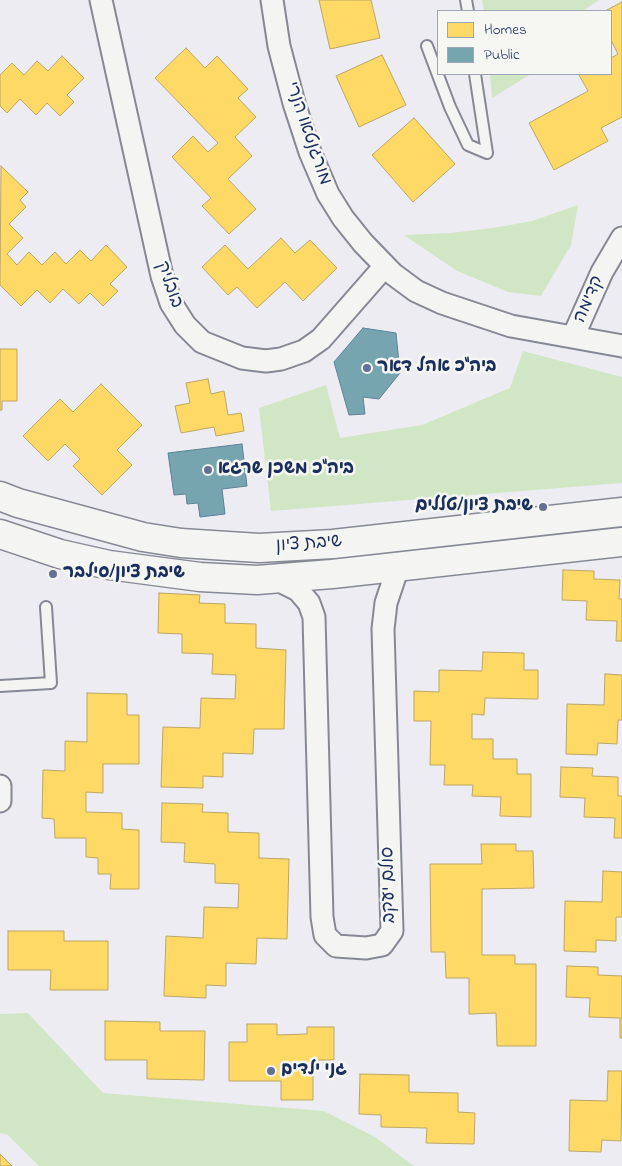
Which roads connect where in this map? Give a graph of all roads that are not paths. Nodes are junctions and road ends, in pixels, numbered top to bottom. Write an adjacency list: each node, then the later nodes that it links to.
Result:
1 (101, 0): 8 (street, בובליק)
2 (272, 0): 8 (street, מורגנטאו הנרי)
3 (427, 46): 4 (lane)
4 (437, 73)
5 (438, 75): 6 (lane)
6 (475, 75)
7 (622, 238): 9 (street, קדימה)
8 (385, 266): 9 (street, מורגנטאו הנרי)
9 (573, 337): 10 (street, מורגנטאו הנרי)
10 (622, 346)
11 (0, 496): 12 (street, שיבת ציון)
12 (622, 512)
13 (0, 534): 16 (street, שיבת ציון)
14 (622, 542): 15 (street, שיבת ציון)
15 (398, 567): 16 (street, שיבת ציון); 16 (street, סולם יעקב)
16 (276, 580)
17 (46, 607): 18 (lane)
18 (0, 686)
19 (0, 786): 20 (street)
20 (0, 801)

